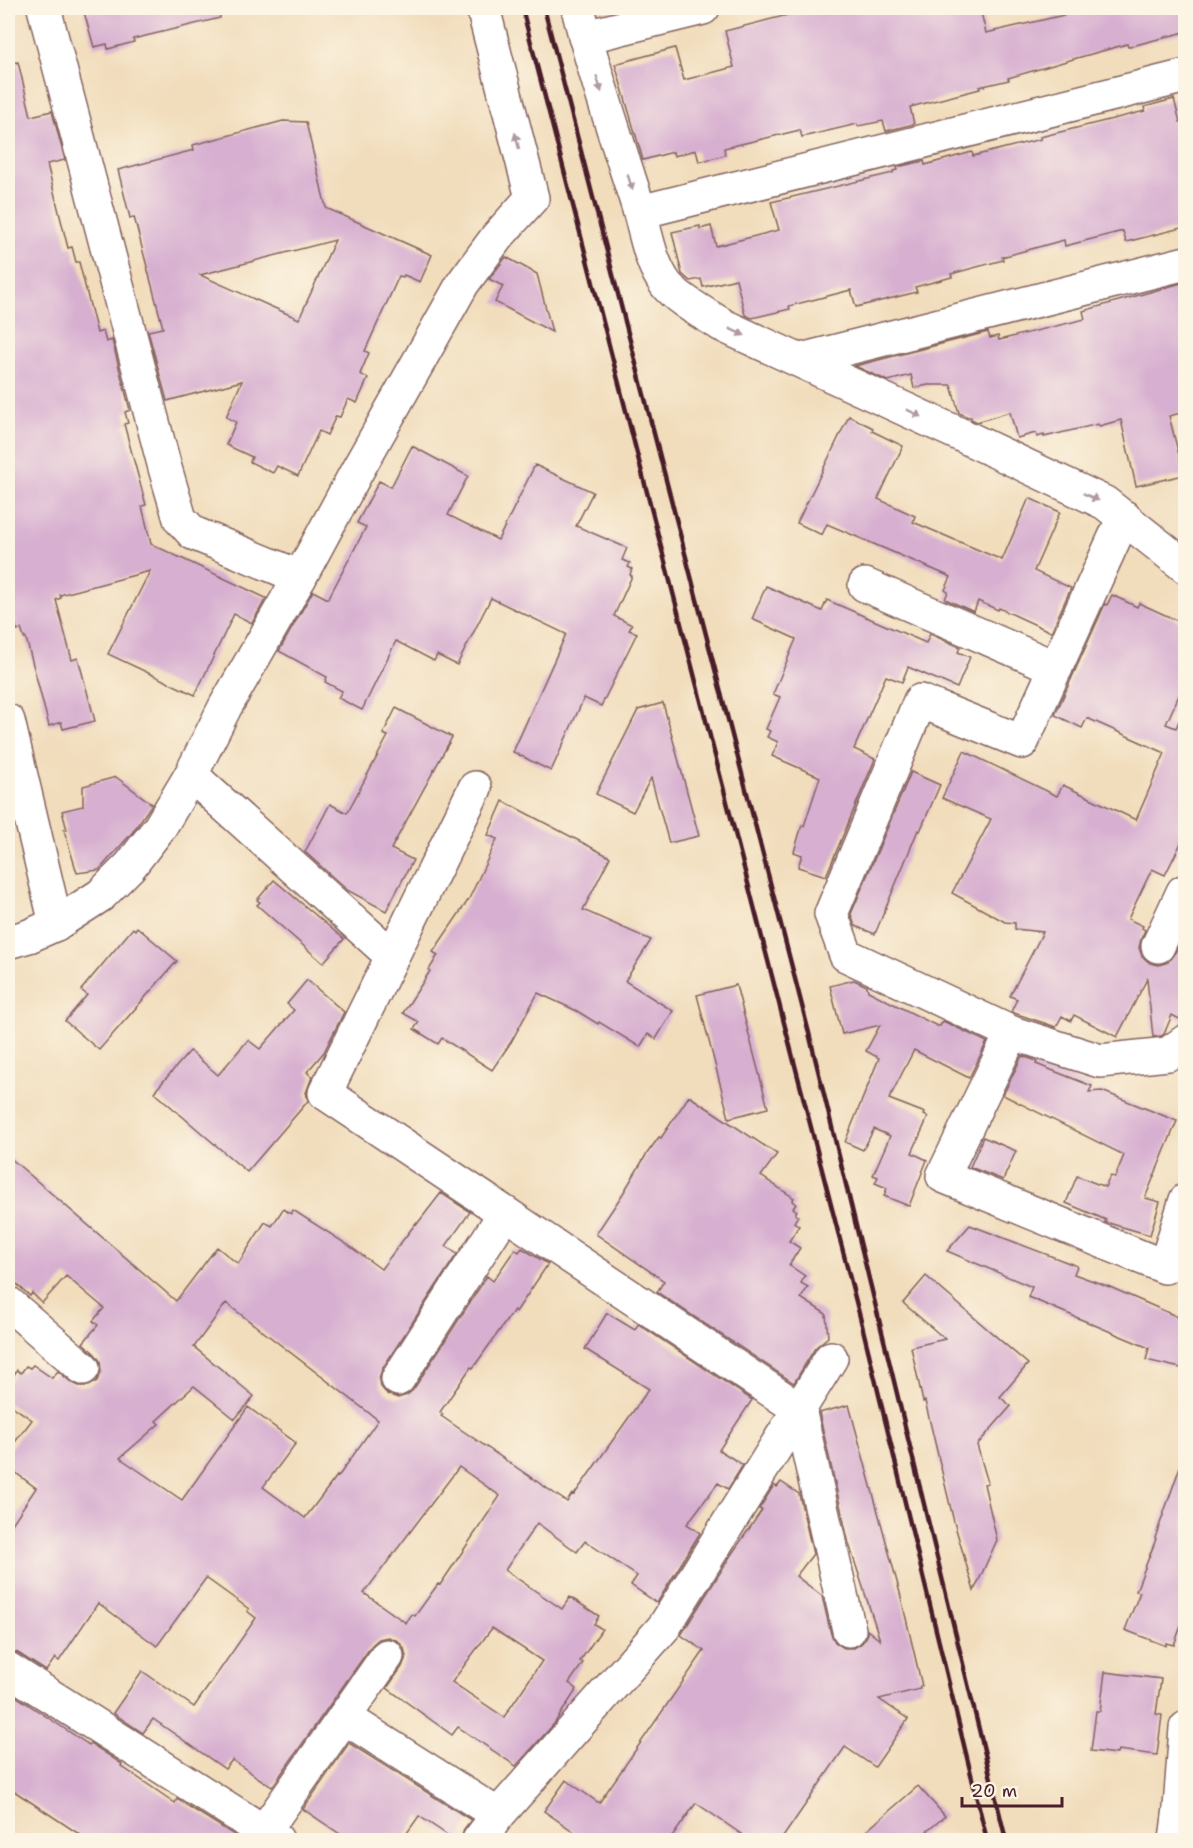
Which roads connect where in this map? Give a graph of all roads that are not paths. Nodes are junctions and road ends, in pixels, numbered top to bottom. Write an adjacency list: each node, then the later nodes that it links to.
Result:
1 (44, 8): 11 (street)
2 (483, 8): 11 (street, one-way to 2)
3 (703, 8): 4 (street)
4 (581, 22): 6 (street, one-way to 6)
5 (1185, 76): 6 (street)
6 (640, 212): 8 (street, one-way to 8)
7 (1185, 263): 8 (street)
8 (801, 360): 9 (street, one-way to 9)
9 (1124, 517): 10 (street); 13 (street)
10 (1185, 567)
11 (300, 577): 15 (street)
12 (865, 585): 13 (street)
13 (1056, 668): 22 (street)
14 (8, 722): 18 (street)
15 (190, 775): 18 (street); 21 (street)
16 (475, 788): 21 (street)
17 (1183, 892): 19 (street)
18 (56, 924): 20 (street)
19 (1171, 933)
20 (8, 942)
21 (392, 956): 25 (street)
22 (1012, 1033): 23 (street); 24 (street)
23 (1185, 1041)
24 (1185, 1200)
25 (505, 1213): 29 (street); 30 (street)
26 (8, 1303): 28 (street)
27 (831, 1358): 30 (street)
28 (83, 1368)
29 (398, 1379)
30 (799, 1409): 31 (street); 37 (street)
31 (849, 1630)
32 (387, 1656): 34 (street)
33 (8, 1669): 38 (street)
34 (344, 1717): 37 (street); 38 (street)
35 (1185, 1728): 36 (street)
36 (1183, 1795): 39 (street)
37 (492, 1831)
38 (266, 1838)
39 (1176, 1840)

